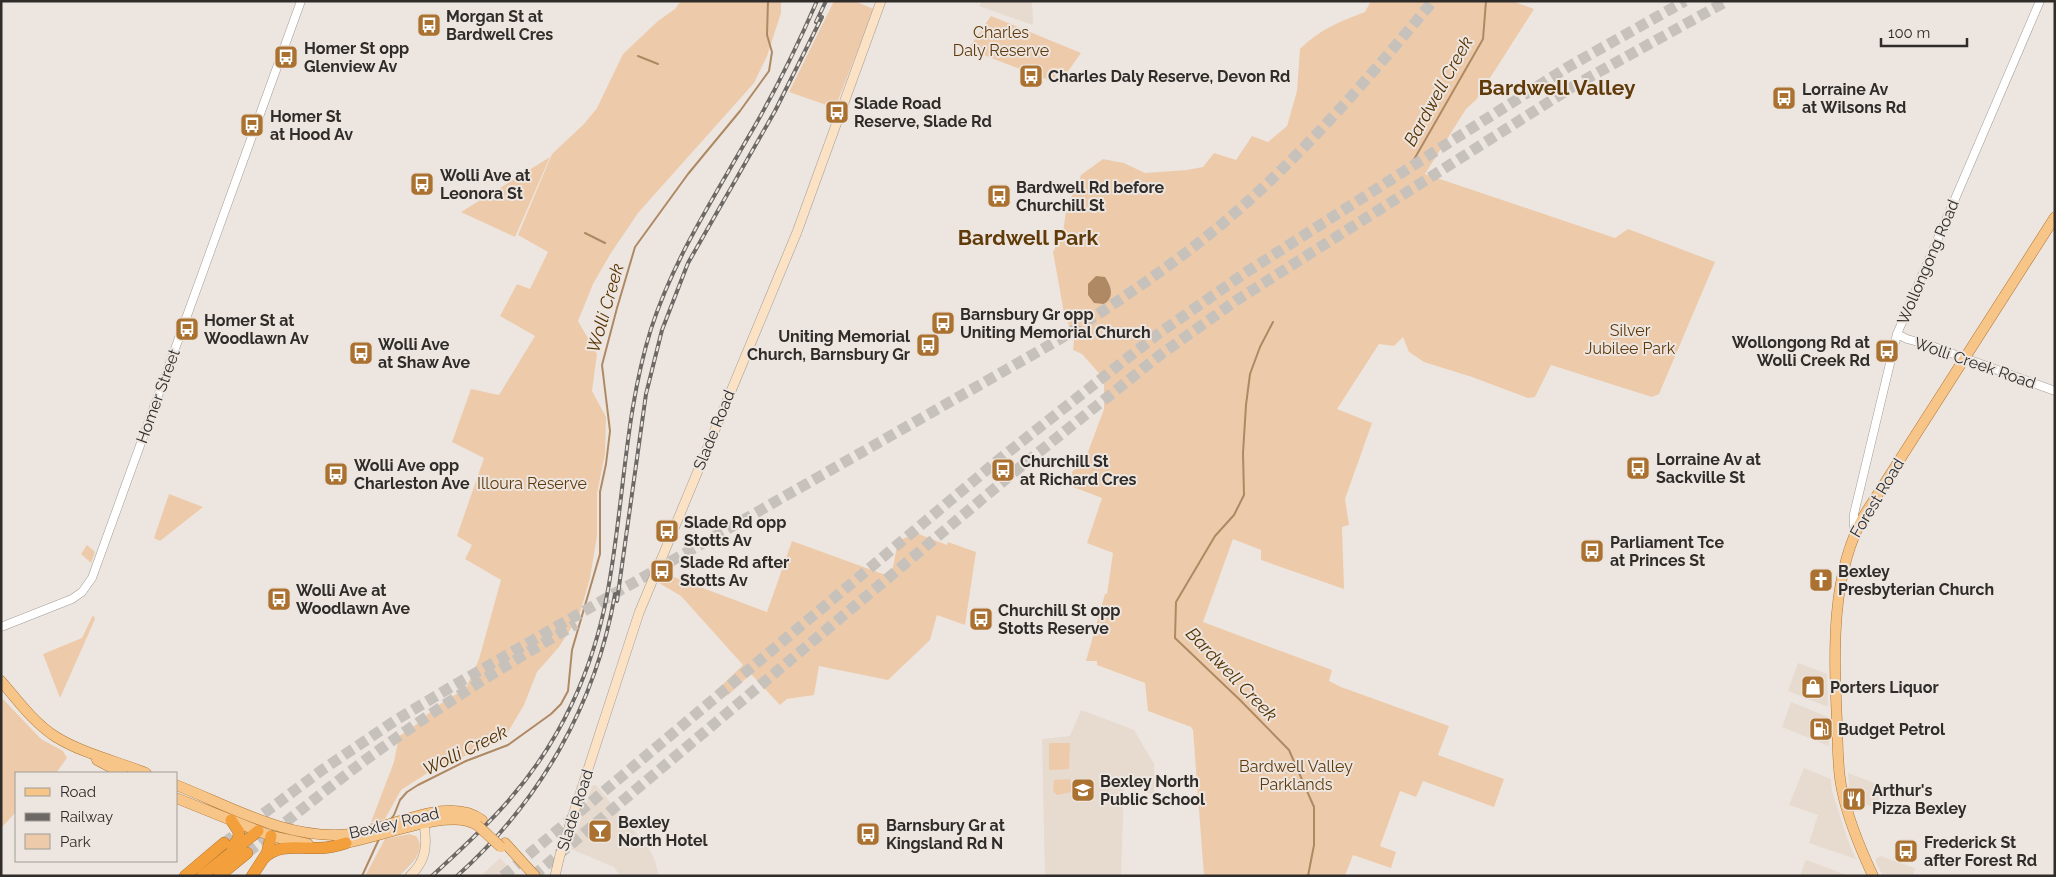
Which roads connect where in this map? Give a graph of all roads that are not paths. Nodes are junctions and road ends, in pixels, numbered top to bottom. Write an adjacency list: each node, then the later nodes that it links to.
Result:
1 (301, 1): 9 (street, Homer Street)
2 (881, 1): 26 (main road, Slade Road)
3 (2040, 1): 5 (street, Wollongong Road)
4 (2055, 217): 6 (main road, Forest Road)
5 (1897, 334): 6 (street, Wolli Creek Road); 8 (street, Wollongong Road)
6 (1964, 358): 7 (street, Wolli Creek Road); 8 (main road, Forest Road)
7 (2055, 391)
8 (1854, 534): 36 (main road, Forest Road)
9 (1, 627)
10 (1, 681): 11 (main road)
11 (86, 752): 12 (main road); 13 (main road)
12 (120, 772)
13 (143, 772)
14 (178, 786): 18 (main road, Bexley Road)
15 (178, 799): 17 (main road, Bexley Road)
16 (424, 819): 19 (main road, Bexley Road); 22 (main road, Bexley Road); 31 (main road)
17 (230, 820): 18 (main road, Bexley Road); 25 (highway)
18 (266, 828): 19 (main road, Bexley Road); 21 (main road, Bexley Road); 24 (highway); 25 (highway)
19 (374, 833): 21 (main road, Bexley Road)
20 (224, 843): 27 (highway)
21 (346, 843): 24 (highway)
22 (503, 845): 32 (main road, Bexley Road); 33 (main road, Bexley Road)
23 (247, 853): 29 (highway)
24 (264, 858): 30 (highway)
25 (221, 860): 28 (highway)
26 (558, 862): 34 (main road, Slade Road); 35 (main road, Slade Road)
27 (185, 876)
28 (202, 876)
29 (219, 876)
30 (252, 876)
31 (410, 876)
32 (528, 876)
33 (535, 876)
34 (548, 876)
35 (555, 876)
36 (1873, 876)

